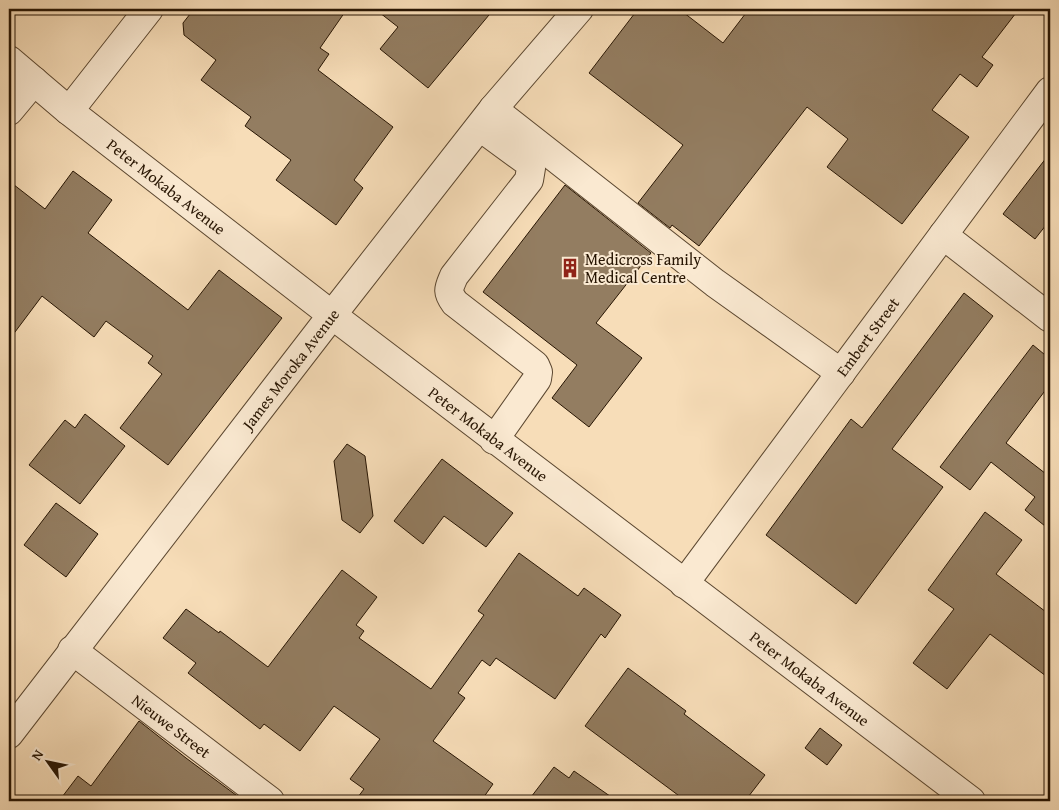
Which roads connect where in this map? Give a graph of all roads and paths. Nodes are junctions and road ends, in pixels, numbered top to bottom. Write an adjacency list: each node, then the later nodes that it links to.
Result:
1 (149, 9): 7 (street)
2 (578, 9): 8 (street, James Moroka Avenue)
3 (9, 60): 4 (street, Peter Mokaba Avenue)
4 (34, 81): 6 (street); 7 (street, Peter Mokaba Avenue)
5 (1050, 91): 9 (street, Embert Street)
6 (9, 111)
7 (69, 111): 10 (street, Peter Mokaba Avenue)
8 (486, 118): 10 (street, James Moroka Avenue); 12 (street); 13 (street)
9 (943, 235): 11 (street); 12 (street, Embert Street)
10 (332, 315): 13 (street, Peter Mokaba Avenue); 15 (street, James Moroka Avenue)
11 (1050, 318)
12 (841, 373): 14 (street, Embert Street)
13 (494, 440): 14 (street, Peter Mokaba Avenue)
14 (684, 584): 18 (street, Peter Mokaba Avenue)
15 (72, 650): 16 (street, James Moroka Avenue); 17 (street, Nieuwe Street)
16 (9, 734)
17 (270, 801)
18 (971, 801)

